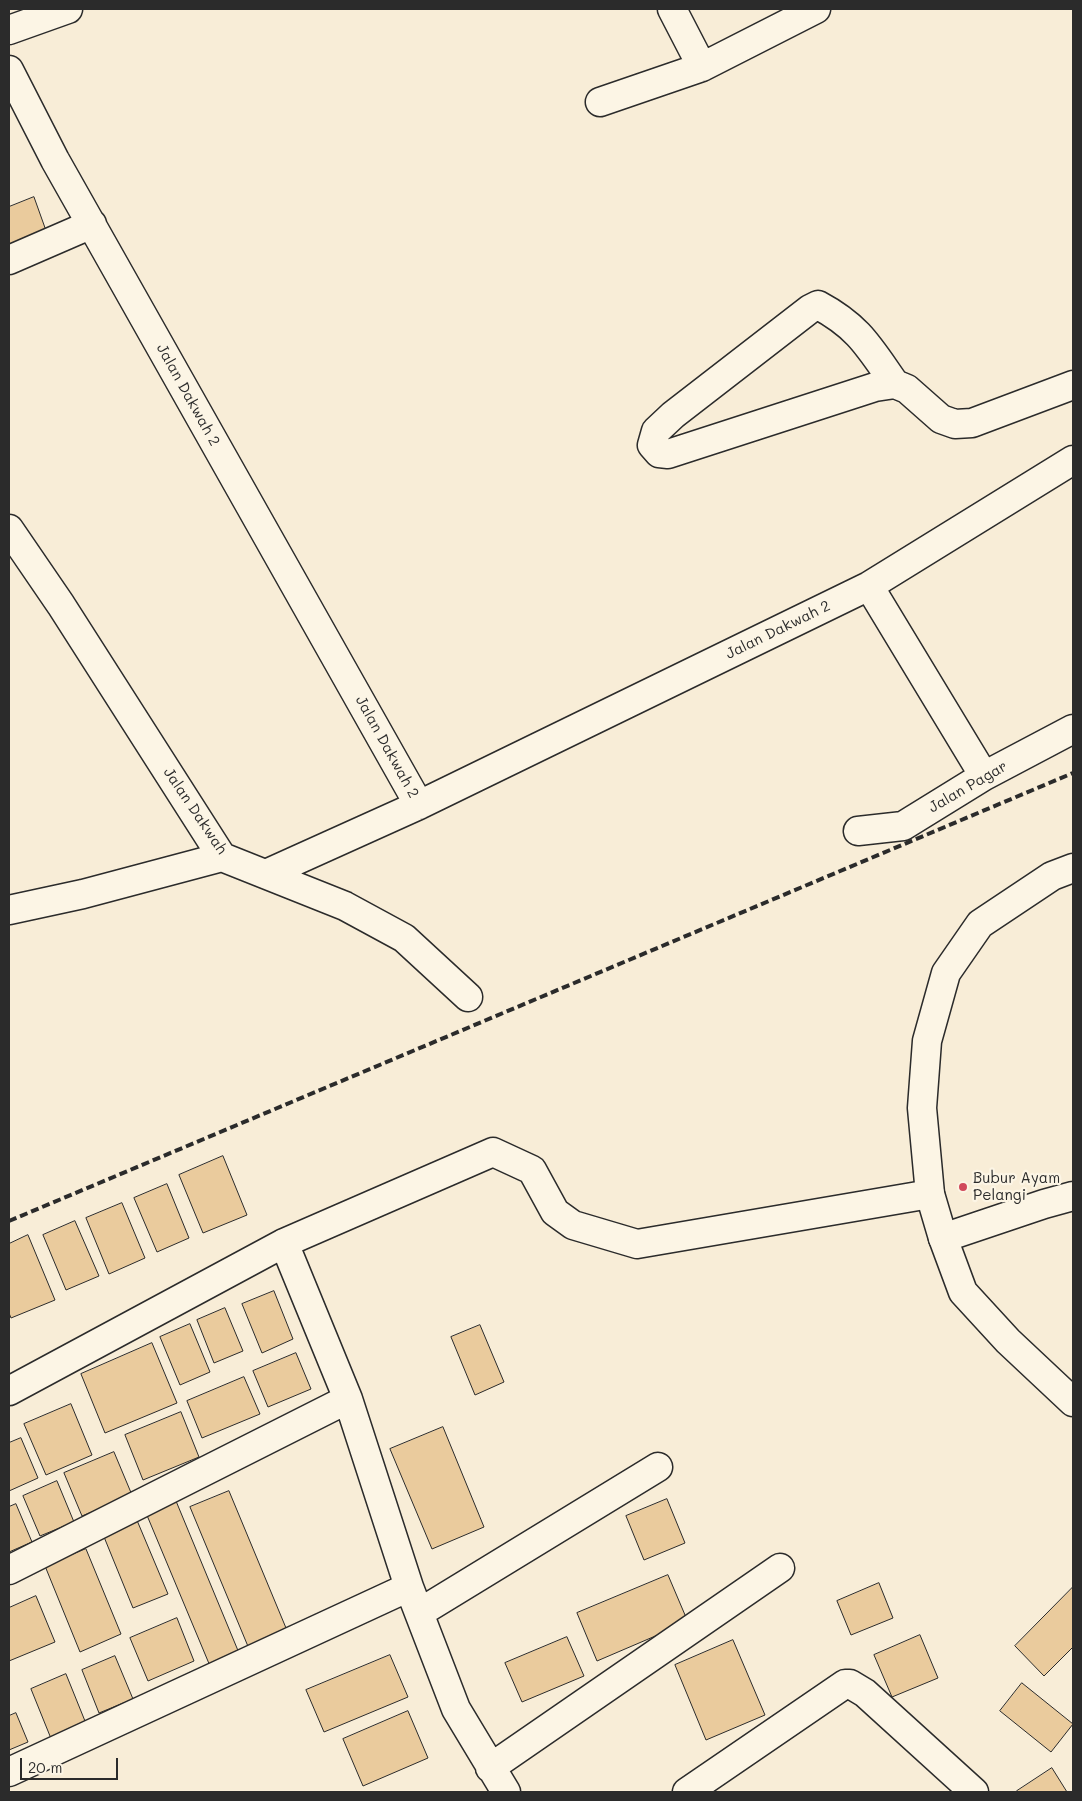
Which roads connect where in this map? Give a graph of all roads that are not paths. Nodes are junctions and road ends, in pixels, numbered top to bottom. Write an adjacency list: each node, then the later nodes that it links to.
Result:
1 (68, 9): 4 (street)
2 (672, 9): 5 (street)
3 (816, 9): 5 (street)
4 (9, 30)
5 (702, 67): 7 (street)
6 (9, 70): 8 (street, Jalan Dakwah 2)
7 (600, 102)
8 (92, 224): 9 (street); 17 (street, Jalan Dakwah 2)
9 (9, 260)
10 (895, 384): 10 (street); 11 (street)
11 (1073, 385)
12 (1073, 460): 14 (street, Jalan Dakwah 2)
13 (9, 529): 19 (street, Jalan Dakwah)
14 (869, 586): 16 (street); 17 (street, Jalan Dakwah 2)
15 (1073, 729): 16 (street, Jalan Pagar)
16 (984, 776): 18 (street, Jalan Pagar)
17 (419, 805): 21 (street)
18 (858, 831)
19 (222, 858): 21 (street, Jalan Dakwah); 22 (street)
20 (1073, 868): 24 (street)
21 (266, 874): 23 (street, Jalan Dakwah)
22 (9, 910)
23 (468, 996)
24 (930, 1194): 26 (street); 27 (street)
25 (1073, 1196): 26 (street)
26 (942, 1238): 30 (street)
27 (284, 1243): 28 (street); 29 (street)
28 (9, 1391)
29 (348, 1399): 33 (street); 34 (street)
30 (1073, 1402)
31 (658, 1467): 35 (street)
32 (780, 1568): 36 (street)
33 (9, 1570)
34 (409, 1587): 35 (street); 37 (street)
35 (419, 1613): 36 (street)
36 (490, 1768): 38 (street)
37 (9, 1772)
38 (506, 1792)
39 (687, 1792): 40 (street)
40 (974, 1792)

